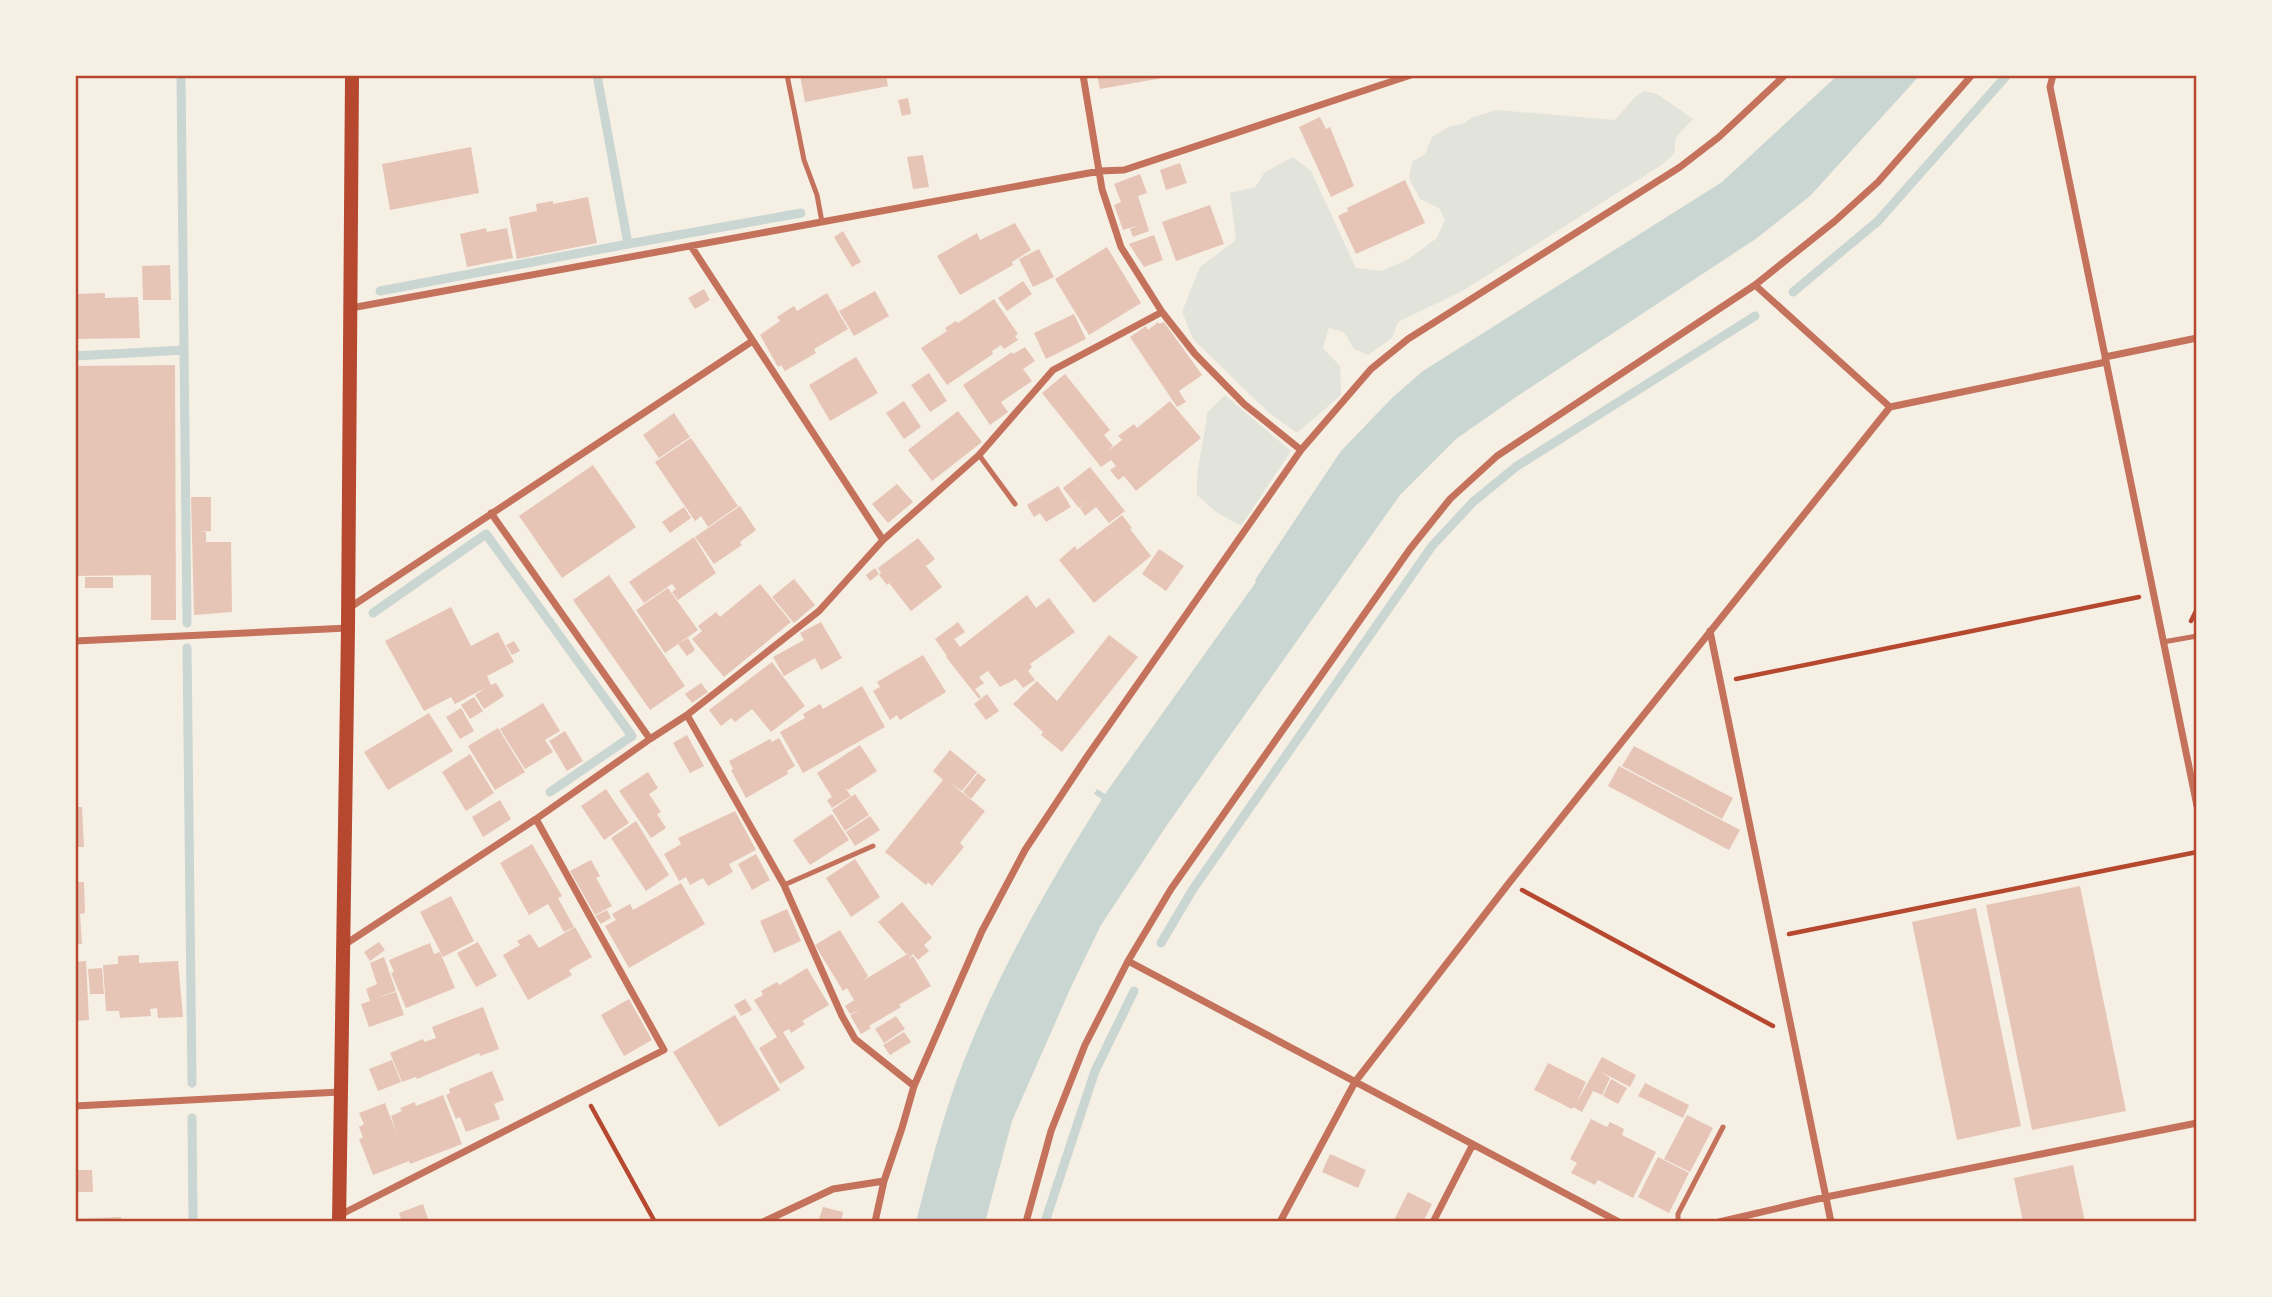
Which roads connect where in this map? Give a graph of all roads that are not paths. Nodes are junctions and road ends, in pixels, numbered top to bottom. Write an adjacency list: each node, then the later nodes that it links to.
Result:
1 (352, 75): 12 (main road)
2 (787, 75): 9 (lane)
3 (1083, 75): 8 (street)
4 (1411, 75): 8 (street)
5 (1785, 75): 18 (street)
6 (1972, 75): 11 (street)
7 (2053, 75): 16 (street)
8 (1100, 170): 9 (street); 13 (street)
9 (822, 222): 10 (street)
10 (691, 246): 12 (street); 15 (street)
11 (1755, 285): 17 (street); 36 (street)
12 (351, 308): 23 (main road)
13 (1162, 312): 18 (street); 19 (street)
14 (2197, 338): 16 (street)
15 (751, 342): 21 (street); 22 (street)
16 (2106, 359): 17 (street); 28 (street)
17 (1891, 407): 25 (street)
18 (1301, 450): 38 (street)
19 (979, 455): 20 (lane); 22 (street)
20 (1015, 504)
21 (491, 513): 23 (street); 30 (street)
22 (883, 540): 29 (street)
23 (348, 608): 24 (main road)
24 (348, 628): 27 (street); 35 (main road)
25 (1710, 631): 37 (street); 45 (street)
26 (2197, 636): 28 (lane)
27 (75, 642)
28 (2163, 642): 31 (street)
29 (687, 715): 30 (street); 34 (street)
30 (649, 738): 32 (street)
31 (2197, 806)
32 (536, 819): 35 (street); 47 (street)
33 (873, 846): 34 (lane)
34 (784, 885): 38 (street)
35 (343, 946): 39 (main road)
36 (1128, 961): 37 (street); 50 (street)
37 (1355, 1082): 43 (street); 51 (street)
38 (914, 1086): 44 (street)
39 (340, 1092): 40 (street); 47 (main road)
40 (75, 1106)
41 (2197, 1123): 45 (street)
42 (1723, 1127): 54 (lane)
43 (1473, 1144): 52 (street); 53 (street)
44 (884, 1181): 48 (street); 49 (street)
45 (1826, 1197): 46 (street); 56 (street)
46 (1757, 1217): 55 (street)
47 (339, 1218)
48 (763, 1222)
49 (876, 1222)
50 (1026, 1222)
51 (1280, 1222)
52 (1433, 1222)
53 (1619, 1222)
54 (1678, 1222)
55 (1719, 1222)
56 (1831, 1222)

